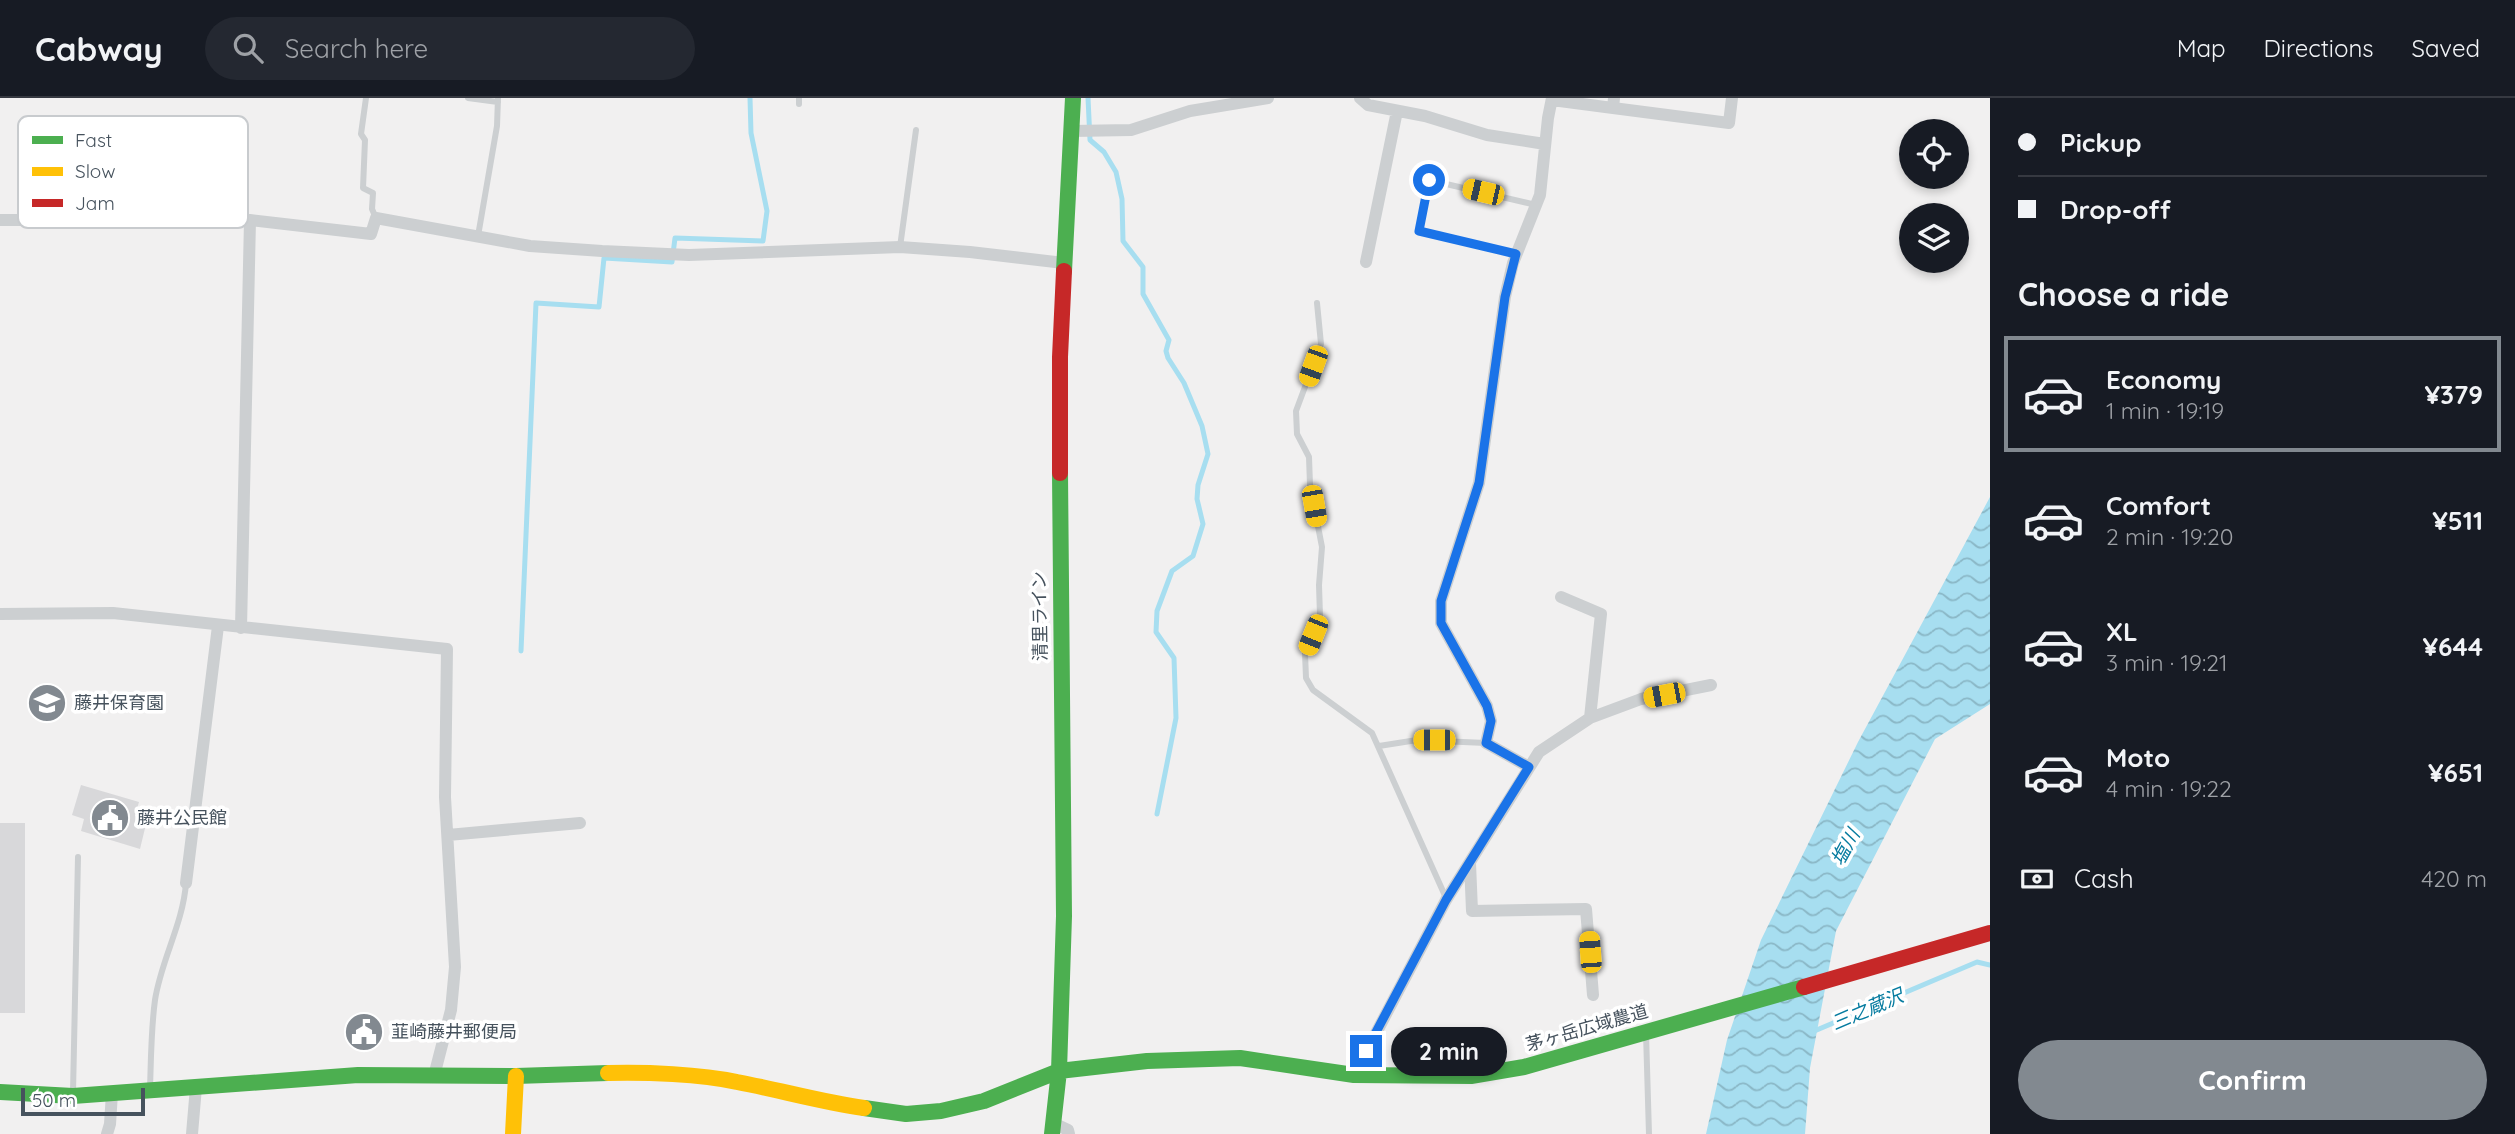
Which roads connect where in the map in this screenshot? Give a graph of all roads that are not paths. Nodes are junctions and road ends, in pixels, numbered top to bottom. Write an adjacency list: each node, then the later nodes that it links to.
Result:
1 (366, 98): 16 (lane)
2 (468, 98): 9 (lane)
3 (1073, 98): 13 (main road, 清里ライン)
4 (1268, 98): 7 (street)
5 (1360, 98): 11 (street)
6 (1732, 98): 10 (street)
7 (1251, 99): 13 (street)
8 (1552, 99): 10 (street); 14 (street)
9 (498, 100): 20 (lane)
10 (1614, 103)
11 (1396, 111): 14 (street); 23 (street)
12 (916, 130): 21 (lane)
13 (1072, 131): 24 (main road, 清里ライン)
14 (1545, 144): 15 (street)
15 (1536, 205): 22 (street); 22 (lane)
16 (376, 218): 19 (street); 20 (street)
17 (0, 220): 18 (street)
18 (18, 220)
19 (250, 220): 29 (street)
20 (478, 236): 21 (street)
21 (900, 247): 24 (street)
22 (1516, 254): 32 (street)
23 (1366, 262)
24 (1065, 263): 44 (main road, 清里ライン)
25 (1317, 303): 33 (lane)
26 (1561, 597): 31 (street)
27 (0, 614): 28 (street)
28 (218, 626): 29 (street); 39 (street)
29 (241, 628): 36 (street)
30 (1711, 685): 31 (street)
31 (1590, 719): 34 (street)
32 (1486, 743): 33 (lane); 34 (street)
33 (1379, 746): 40 (lane)
34 (1529, 767): 38 (street)
35 (580, 823): 36 (street)
36 (448, 835): 46 (street)
37 (78, 857): 52 (lane)
38 (1470, 863): 40 (street); 42 (street)
39 (186, 883): 49 (lane)
40 (1446, 900): 45 (street)
41 (1990, 933): 43 (main road, 茅ヶ岳広域農道)
42 (1593, 995)
43 (1651, 1030): 45 (main road, 茅ヶ岳広域農道); 58 (lane)
44 (1059, 1071): 45 (main road, 茅ヶ岳広域農道); 47 (main road, 茅ヶ岳広域農道); 53 (main road, 清里ライン)
45 (1354, 1075)
46 (434, 1076): 47 (main road, 茅ヶ岳広域農道); 48 (main road, 茅ヶ岳広域農道)
47 (516, 1076): 56 (main road)
48 (196, 1087): 49 (main road, 茅ヶ岳広域農道); 55 (street)
49 (150, 1090): 51 (main road, 茅ヶ岳広域農道)
50 (0, 1091): 52 (main road, 茅ヶ岳広域農道)
51 (112, 1093): 52 (main road, 茅ヶ岳広域農道); 54 (street)
52 (73, 1096)
53 (1053, 1128): 57 (street)
54 (107, 1134)
55 (192, 1134)
56 (513, 1134)
57 (1069, 1134)
58 (1648, 1134)

